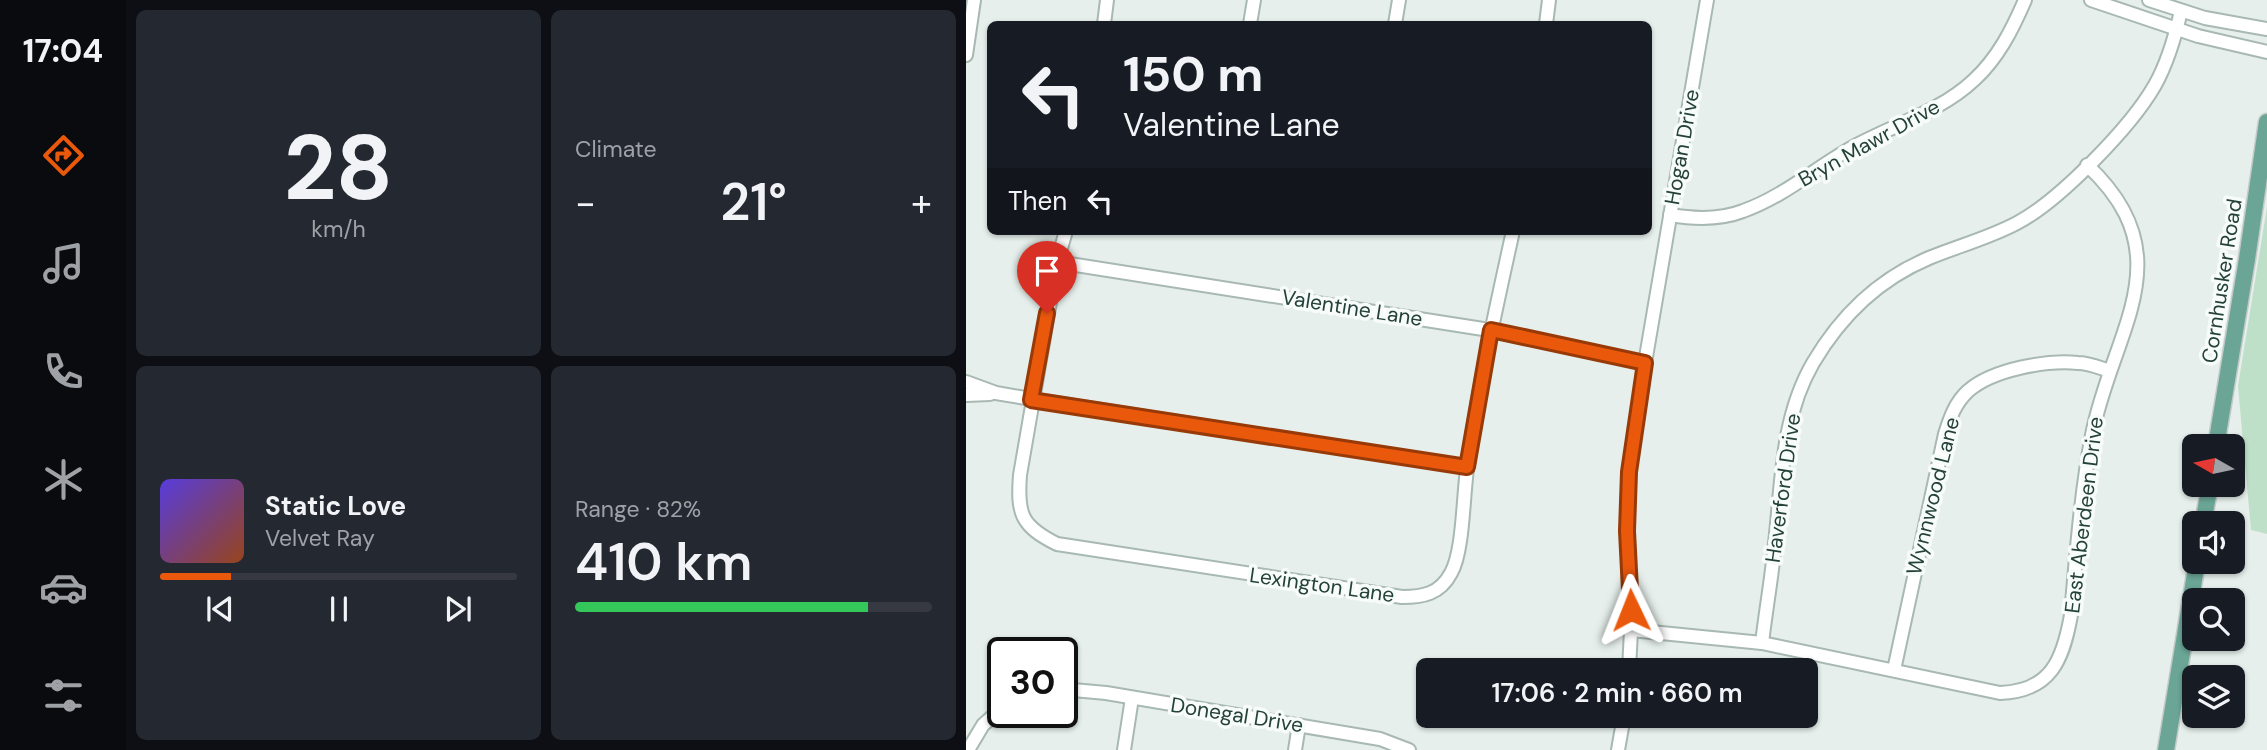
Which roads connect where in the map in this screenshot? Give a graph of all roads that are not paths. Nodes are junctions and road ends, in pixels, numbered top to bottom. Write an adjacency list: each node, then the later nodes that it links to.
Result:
1 (974, 0): 18 (street)
2 (1107, 0): 11 (street)
3 (1254, 0): 12 (street)
4 (1399, 0): 13 (street)
5 (1549, 0): 14 (street)
6 (1707, 0): 21 (street, Hogan Drive)
7 (2025, 0): 21 (street, Bryn Mawr Drive)
8 (2091, 0): 15 (street)
9 (2149, 0): 10 (street)
10 (2182, 11): 15 (street, Haverford Drive); 16 (street)
11 (1104, 21)
12 (1250, 21)
13 (1396, 21)
14 (1546, 21)
15 (2176, 29): 17 (street); 20 (street, Haverford Drive)
16 (2267, 29)
17 (2267, 52)
18 (966, 55)
19 (2267, 122): 32 (main road, Cornhusker Road)
20 (2088, 165): 27 (street, East Aberdeen Drive); 36 (street, Haverford Drive)
21 (1670, 215): 26 (street, Hogan Drive)
22 (1065, 235): 24 (street, Lexington Lane)
23 (1512, 235): 25 (street)
24 (1057, 262): 25 (street, Valentine Lane); 31 (street, Lexington Lane)
25 (1491, 330): 26 (street, Valentine Lane); 33 (street)
26 (1645, 363): 35 (street, Hogan Drive)
27 (2110, 371): 38 (street, Wynnwood Lane); 38 (street, East Aberdeen Drive)
28 (966, 382): 29 (street)
29 (996, 393): 30 (street); 31 (street)
30 (966, 395)
31 (1031, 400): 33 (street); 33 (street, Lexington Lane)
32 (2218, 434)
33 (1467, 467)
34 (2195, 574): 49 (main road)
35 (1631, 630): 36 (street); 37 (street, Hogan Drive)
36 (1762, 643): 38 (street)
37 (1630, 658)
38 (1894, 670)
39 (1078, 690): 40 (street, Donegal Drive)
40 (1132, 698): 42 (street, Donegal Drive); 45 (street)
41 (987, 722): 44 (street)
42 (1299, 725): 46 (street); 47 (street, Donegal Drive)
43 (1622, 728): 48 (street)
44 (968, 750)
45 (1124, 750)
46 (1295, 750)
47 (1409, 750)
48 (1618, 750)
49 (2166, 750)

